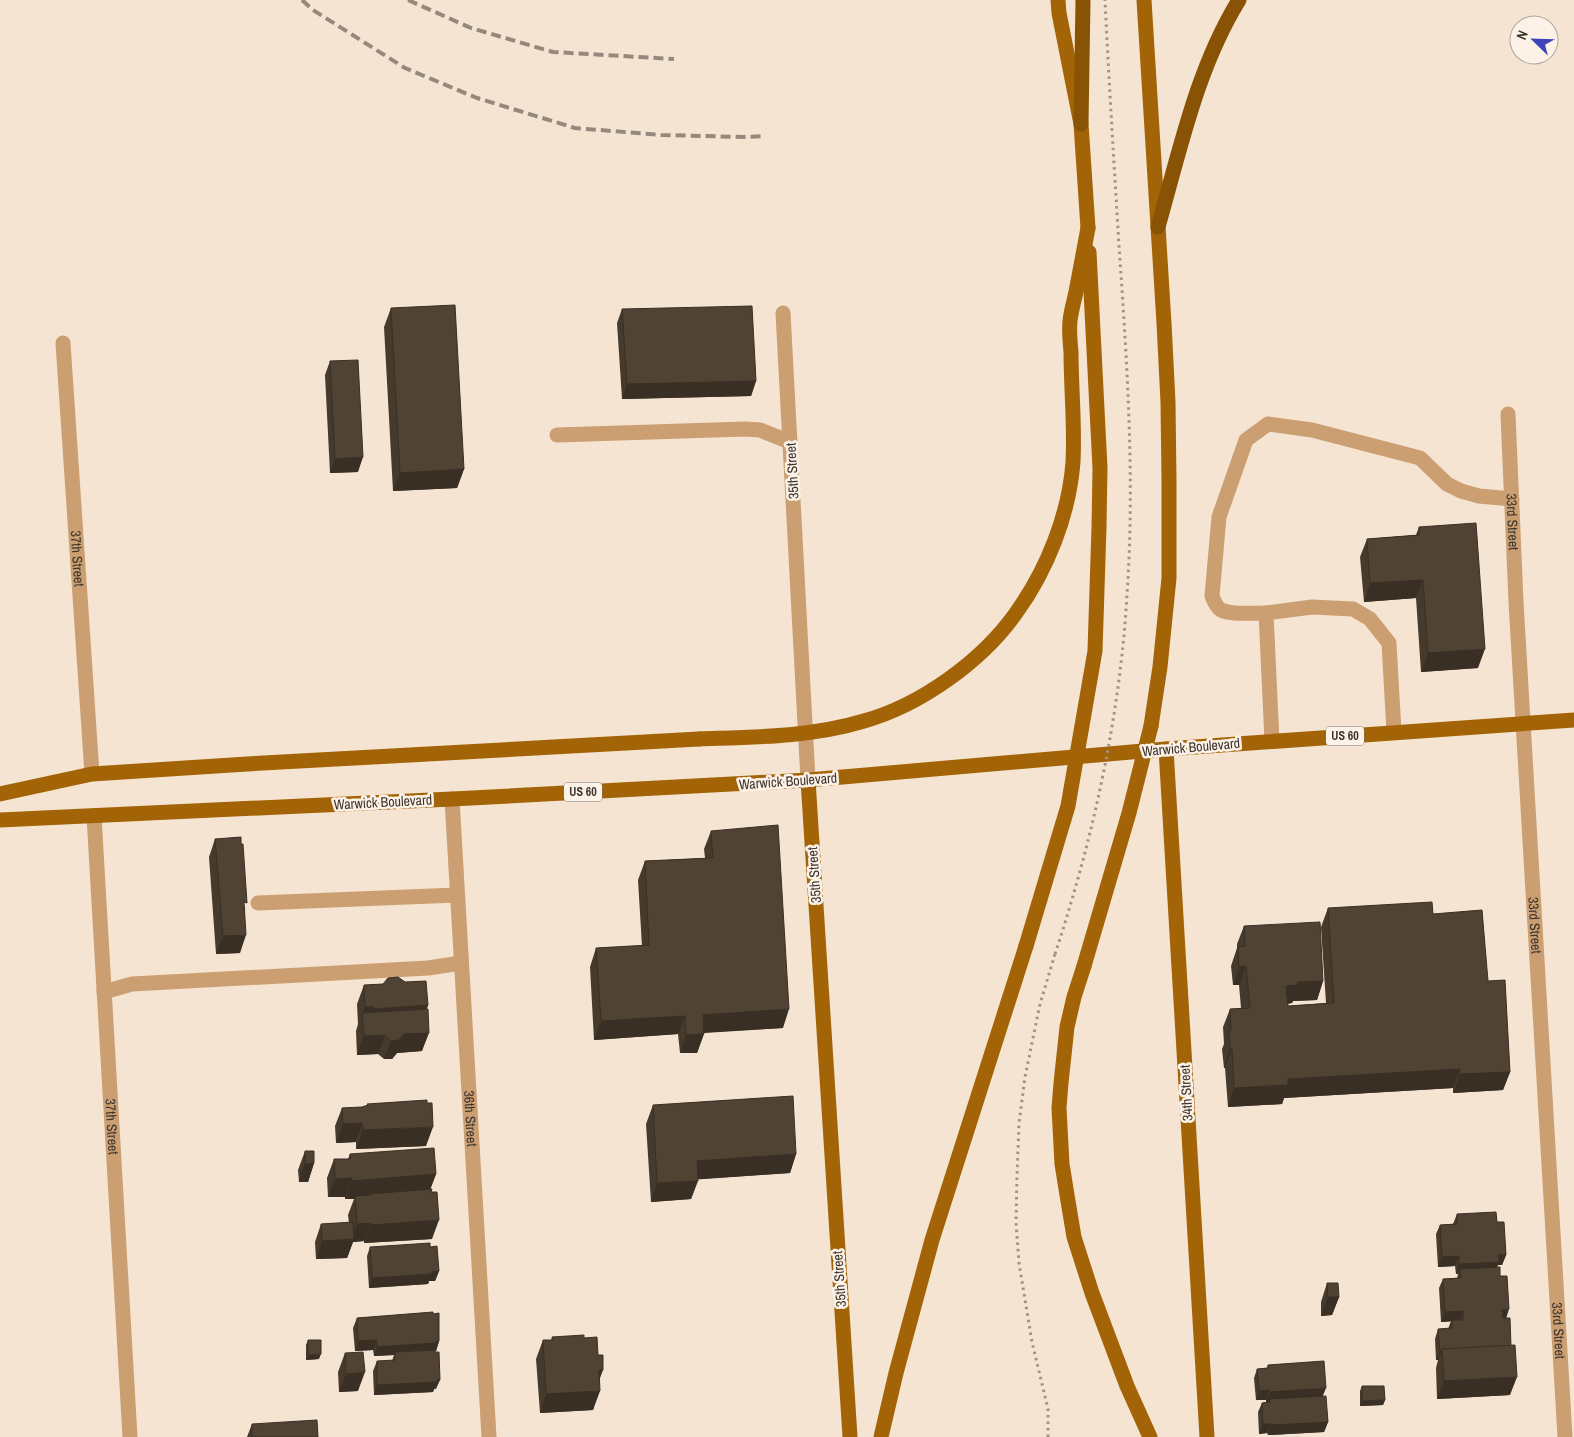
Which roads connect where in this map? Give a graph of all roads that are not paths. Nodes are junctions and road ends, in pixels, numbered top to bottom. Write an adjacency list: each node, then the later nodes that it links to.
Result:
1 (1058, 0): 5 (main road)
2 (1083, 0): 5 (highway)
3 (1144, 0): 6 (main road)
4 (1240, 0): 6 (highway)
5 (1081, 124): 7 (main road)
6 (1158, 227): 34 (main road, bridge)
7 (1088, 228): 20 (main road, bridge); 33 (main road, bridge)
8 (783, 313): 12 (street, 35th Street)
9 (63, 343): 20 (street, 37th Street)
10 (1508, 414): 13 (street, 33rd Street)
11 (557, 434): 12 (street)
12 (790, 442): 21 (street, 35th Street)
13 (1512, 499): 14 (street); 16 (street, 33rd Street)
14 (1266, 613): 17 (street); 18 (street)
15 (1574, 720): 16 (main road, Warwick Boulevard / US 60)
16 (1523, 723): 17 (main road, Warwick Boulevard / US 60); 36 (street, 33rd Street)
17 (1394, 732): 18 (main road, Warwick Boulevard / US 60)
18 (1272, 741): 19 (main road, Warwick Boulevard / US 60)
19 (1166, 749): 21 (main road, Warwick Boulevard / US 60); 35 (main road, 34th Street)
20 (92, 774): 22 (main road)
21 (808, 780): 23 (main road, Warwick Boulevard / US 60); 32 (main road, 35th Street)
22 (0, 794)
23 (452, 799): 24 (main road, Warwick Boulevard / US 60); 26 (street, 36th Street)
24 (94, 816): 25 (main road, Warwick Boulevard / US 60); 29 (street, 37th Street)
25 (0, 820)
26 (457, 895): 27 (street); 28 (street, 36th Street)
27 (258, 903)
28 (461, 963): 29 (street); 31 (street, 36th Street)
29 (104, 992): 30 (street, 37th Street)
30 (130, 1437)
31 (489, 1437)
32 (850, 1437)
33 (881, 1437)
34 (1150, 1437)
35 (1207, 1437)
36 (1565, 1437)

